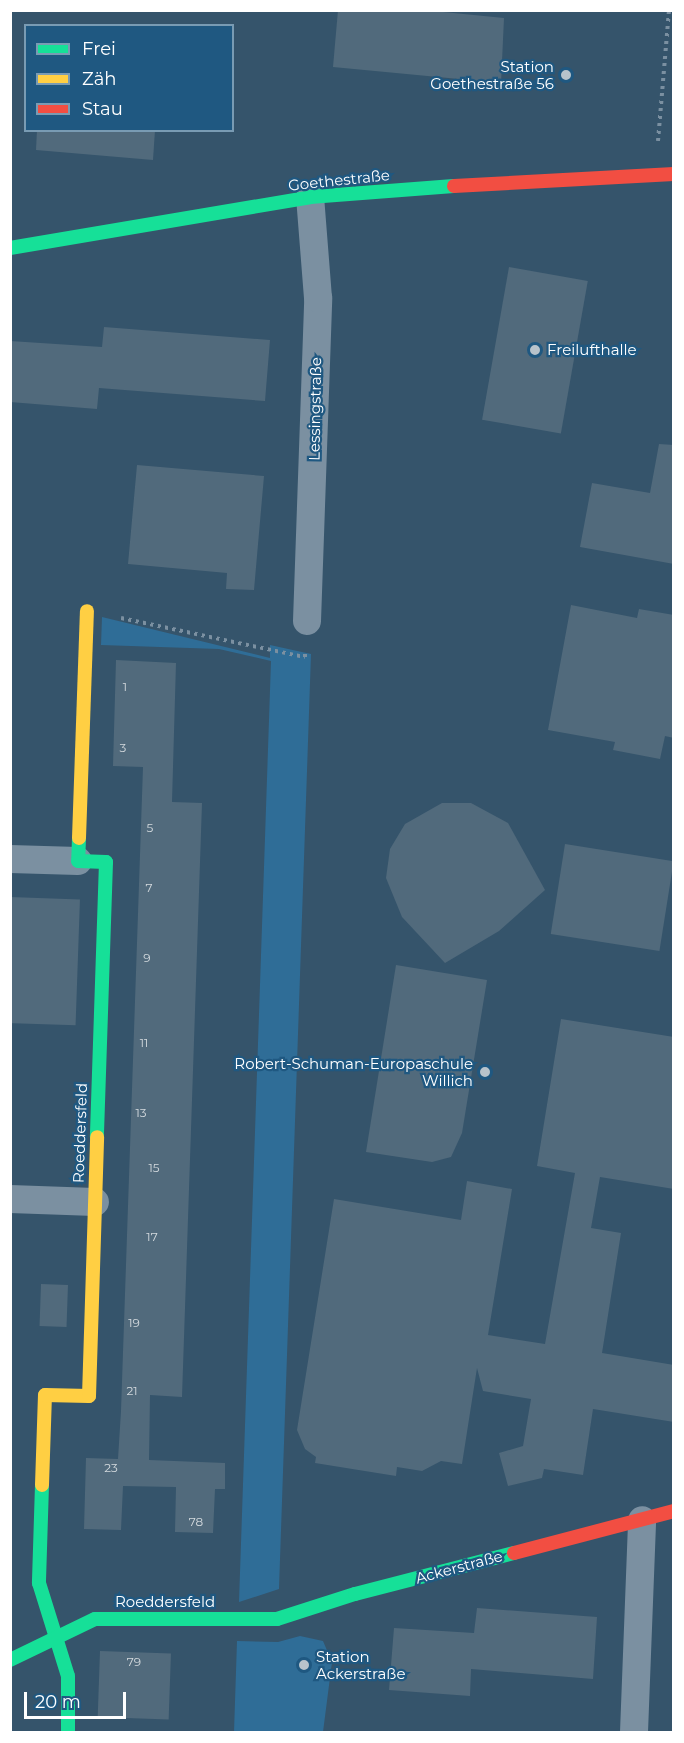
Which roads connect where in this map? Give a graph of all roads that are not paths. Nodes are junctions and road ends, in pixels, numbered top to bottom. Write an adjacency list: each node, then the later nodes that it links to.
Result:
1 (674, 174): 2 (street, Goethestraße)
2 (310, 197): 3 (street, Goethestraße); 5 (street, Lessingstraße)
3 (10, 248)
4 (87, 611): 7 (street)
5 (307, 621)
6 (10, 859): 7 (street)
7 (78, 861): 9 (street, Roeddersfeld)
8 (10, 1199): 9 (street)
9 (94, 1202): 13 (street, Roeddersfeld)
10 (674, 1511): 11 (street, Ackerstraße)
11 (642, 1520): 12 (street, Ackerstraße); 16 (street)
12 (277, 1619): 13 (street, Roeddersfeld)
13 (56, 1636): 14 (street, Roeddersfeld); 15 (street, Roeddersfeld)
14 (10, 1660)
15 (68, 1732)
16 (634, 1732)

